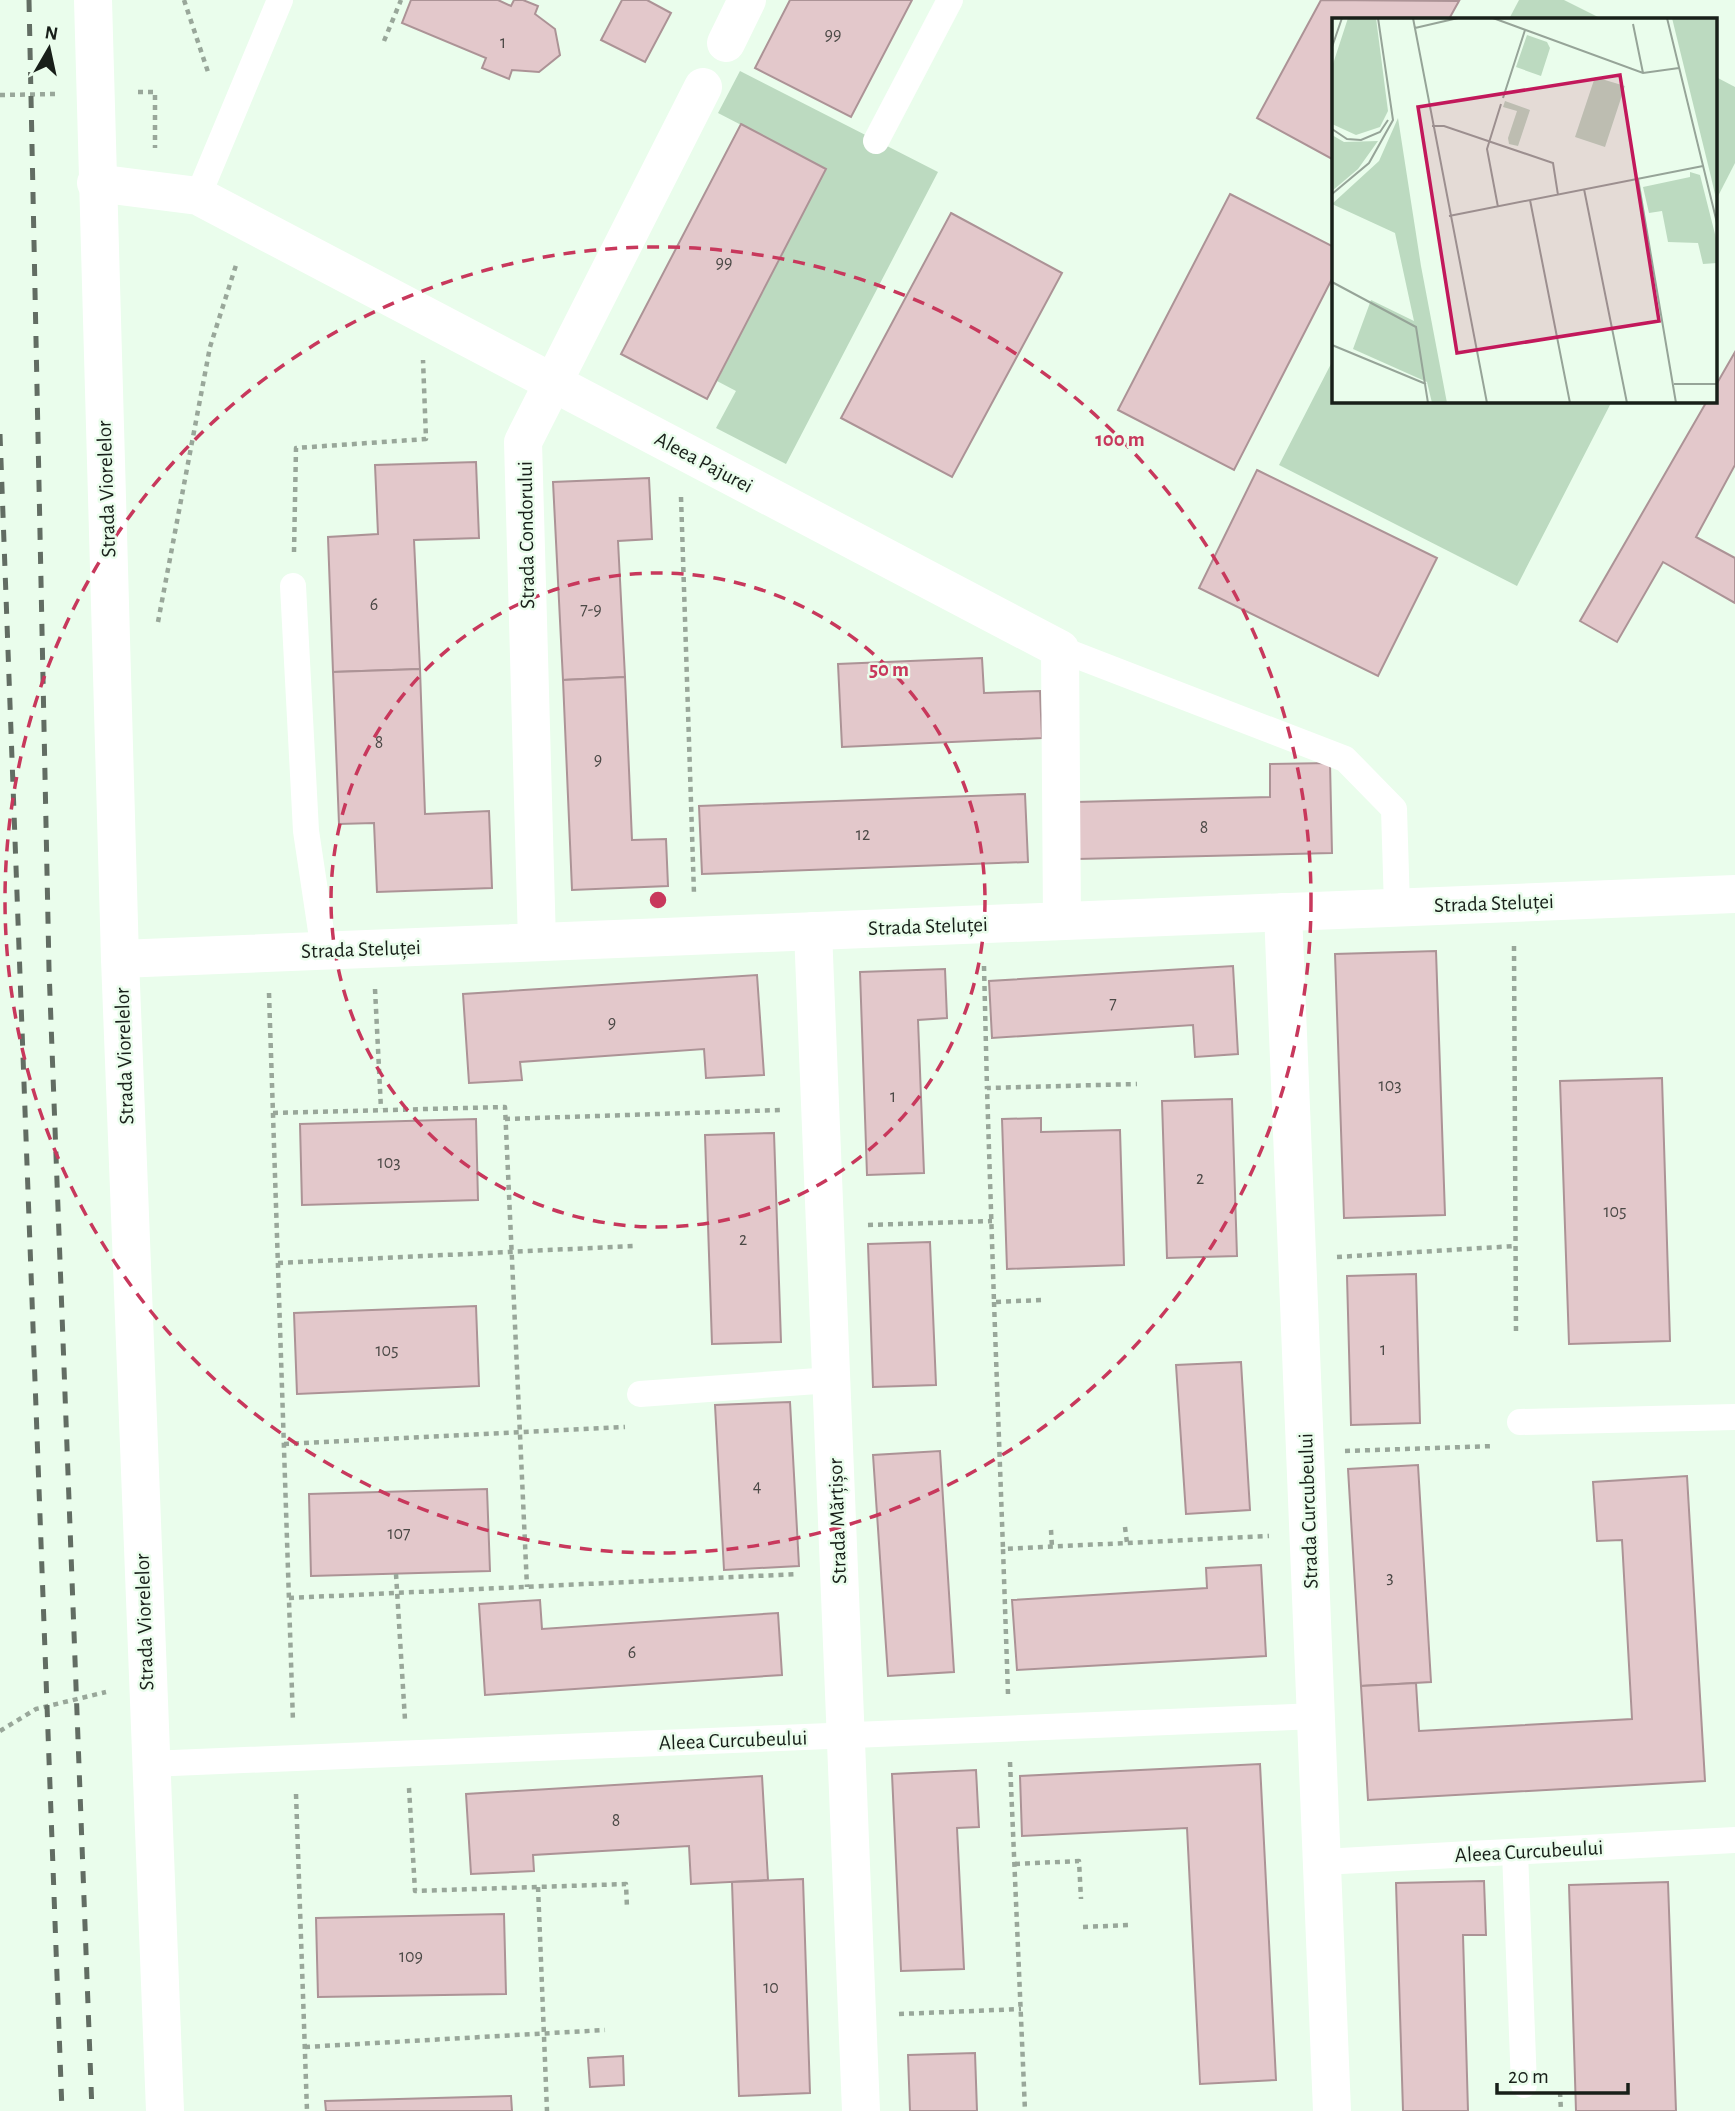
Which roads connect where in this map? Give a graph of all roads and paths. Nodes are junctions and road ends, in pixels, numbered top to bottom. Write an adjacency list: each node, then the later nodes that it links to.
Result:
1 (93, 0): 14 (street, Strada Viorelelor)
2 (184, 0): 9 (path)
3 (280, 0): 15 (lane)
4 (401, 0): 7 (path)
5 (747, 0): 8 (street)
6 (950, 0): 12 (lane)
7 (384, 41)
8 (726, 43)
9 (209, 75)
10 (703, 88): 18 (street, Strada Condorului)
11 (132, 92): 13 (path)
12 (876, 141)
13 (156, 148)
14 (96, 183): 15 (street, Aleea Pajurei); 33 (street, Strada Viorelelor)
15 (198, 196): 17 (street, Aleea Pajurei)
16 (239, 258): 21 (path)
17 (422, 313): 18 (street, Aleea Pajurei); 20 (path)
18 (553, 383): 19 (street, Aleea Pajurei); 30 (street, Strada Condorului)
19 (680, 449): 22 (street, Aleea Pajurei); 24 (path)
20 (293, 586): 31 (lane)
21 (158, 622)
22 (1060, 649): 25 (lane); 27 (street)
23 (1735, 894): 25 (street, Strada Steluței)
24 (695, 905)
25 (1397, 907): 26 (street, Strada Steluței)
26 (1283, 912): 27 (street, Strada Steluței); 47 (street, Strada Curcubeului)
27 (1062, 921): 28 (street, Strada Steluței)
28 (813, 931): 30 (street, Strada Steluței); 38 (street, Strada Mărțișor)
29 (1513, 934): 45 (path)
30 (537, 942): 31 (street, Strada Steluței)
31 (324, 951): 33 (street, Strada Steluței)
32 (983, 955): 37 (path)
33 (120, 959): 72 (street, Strada Viorelelor)
34 (374, 977): 39 (path)
35 (268, 981): 40 (path)
36 (1138, 1084): 37 (path)
37 (988, 1088): 42 (path)
38 (820, 1108): 41 (path); 43 (street, Strada Mărțișor)
39 (381, 1109): 40 (path); 41 (path)
40 (273, 1114): 48 (path)
41 (505, 1119): 46 (path)
42 (992, 1221): 43 (path); 50 (path)
43 (825, 1227): 52 (street, Strada Mărțișor)
44 (634, 1245): 46 (path)
45 (1515, 1246): 47 (path); 51 (path)
46 (512, 1252): 48 (path); 57 (path)
47 (1297, 1259): 60 (street, Strada Curcubeului)
48 (278, 1263): 58 (path)
49 (1041, 1300): 50 (path)
50 (994, 1302): 66 (path)
51 (1516, 1333)
52 (831, 1380): 53 (lane); 67 (street, Strada Mărțișor)
53 (640, 1394)
54 (1735, 1417): 55 (lane)
55 (1520, 1422)
56 (628, 1427): 57 (path)
57 (520, 1432): 58 (path); 69 (path)
58 (284, 1444): 71 (path)
59 (1507, 1445): 60 (path)
60 (1306, 1452): 63 (street, Strada Curcubeului)
61 (1125, 1527): 64 (path)
62 (1051, 1530): 65 (path)
63 (1308, 1534): 64 (path); 73 (street, Strada Curcubeului)
64 (1126, 1543): 65 (path)
65 (1052, 1547): 66 (path)
66 (1003, 1549): 74 (path)
67 (839, 1572): 69 (path); 76 (street, Strada Mărțișor)
68 (396, 1574): 70 (path)
69 (527, 1587): 70 (path)
70 (398, 1592): 71 (path); 77 (path)
71 (289, 1598): 78 (path)
72 (146, 1682): 75 (path); 79 (street, Strada Viorelelor)
73 (1316, 1716): 74 (lane, Aleea Curcubeului); 82 (street, Strada Curcubeului)
74 (1009, 1729): 76 (lane, Aleea Curcubeului); 83 (path)
75 (0, 1731)
76 (846, 1735): 77 (lane, Aleea Curcubeului); 90 (street, Strada Mărțișor)
77 (408, 1754): 78 (lane, Aleea Curcubeului); 84 (path)
78 (295, 1758): 79 (lane, Aleea Curcubeului); 93 (path)
79 (149, 1764): 95 (street, Strada Viorelelor)
80 (1735, 1840): 81 (lane, Aleea Curcubeului)
81 (1515, 1852): 82 (lane, Aleea Curcubeului); 94 (lane)
82 (1322, 1862): 100 (street, Strada Curcubeului)
83 (1015, 1864): 85 (path); 89 (path)
84 (538, 1887): 86 (path); 92 (path)
85 (1081, 1899)
86 (628, 1908)
87 (1130, 1925): 88 (path)
88 (1083, 1927)
89 (1021, 2009): 90 (path); 99 (path)
90 (857, 2016): 98 (street, Strada Mărțișor)
91 (606, 2030): 92 (path)
92 (544, 2034): 93 (path); 97 (path)
93 (305, 2047): 96 (path)
94 (1524, 2085)
95 (165, 2111)
96 (307, 2111)
97 (547, 2111)
98 (861, 2111)
99 (1025, 2111)
100 (1332, 2111)

